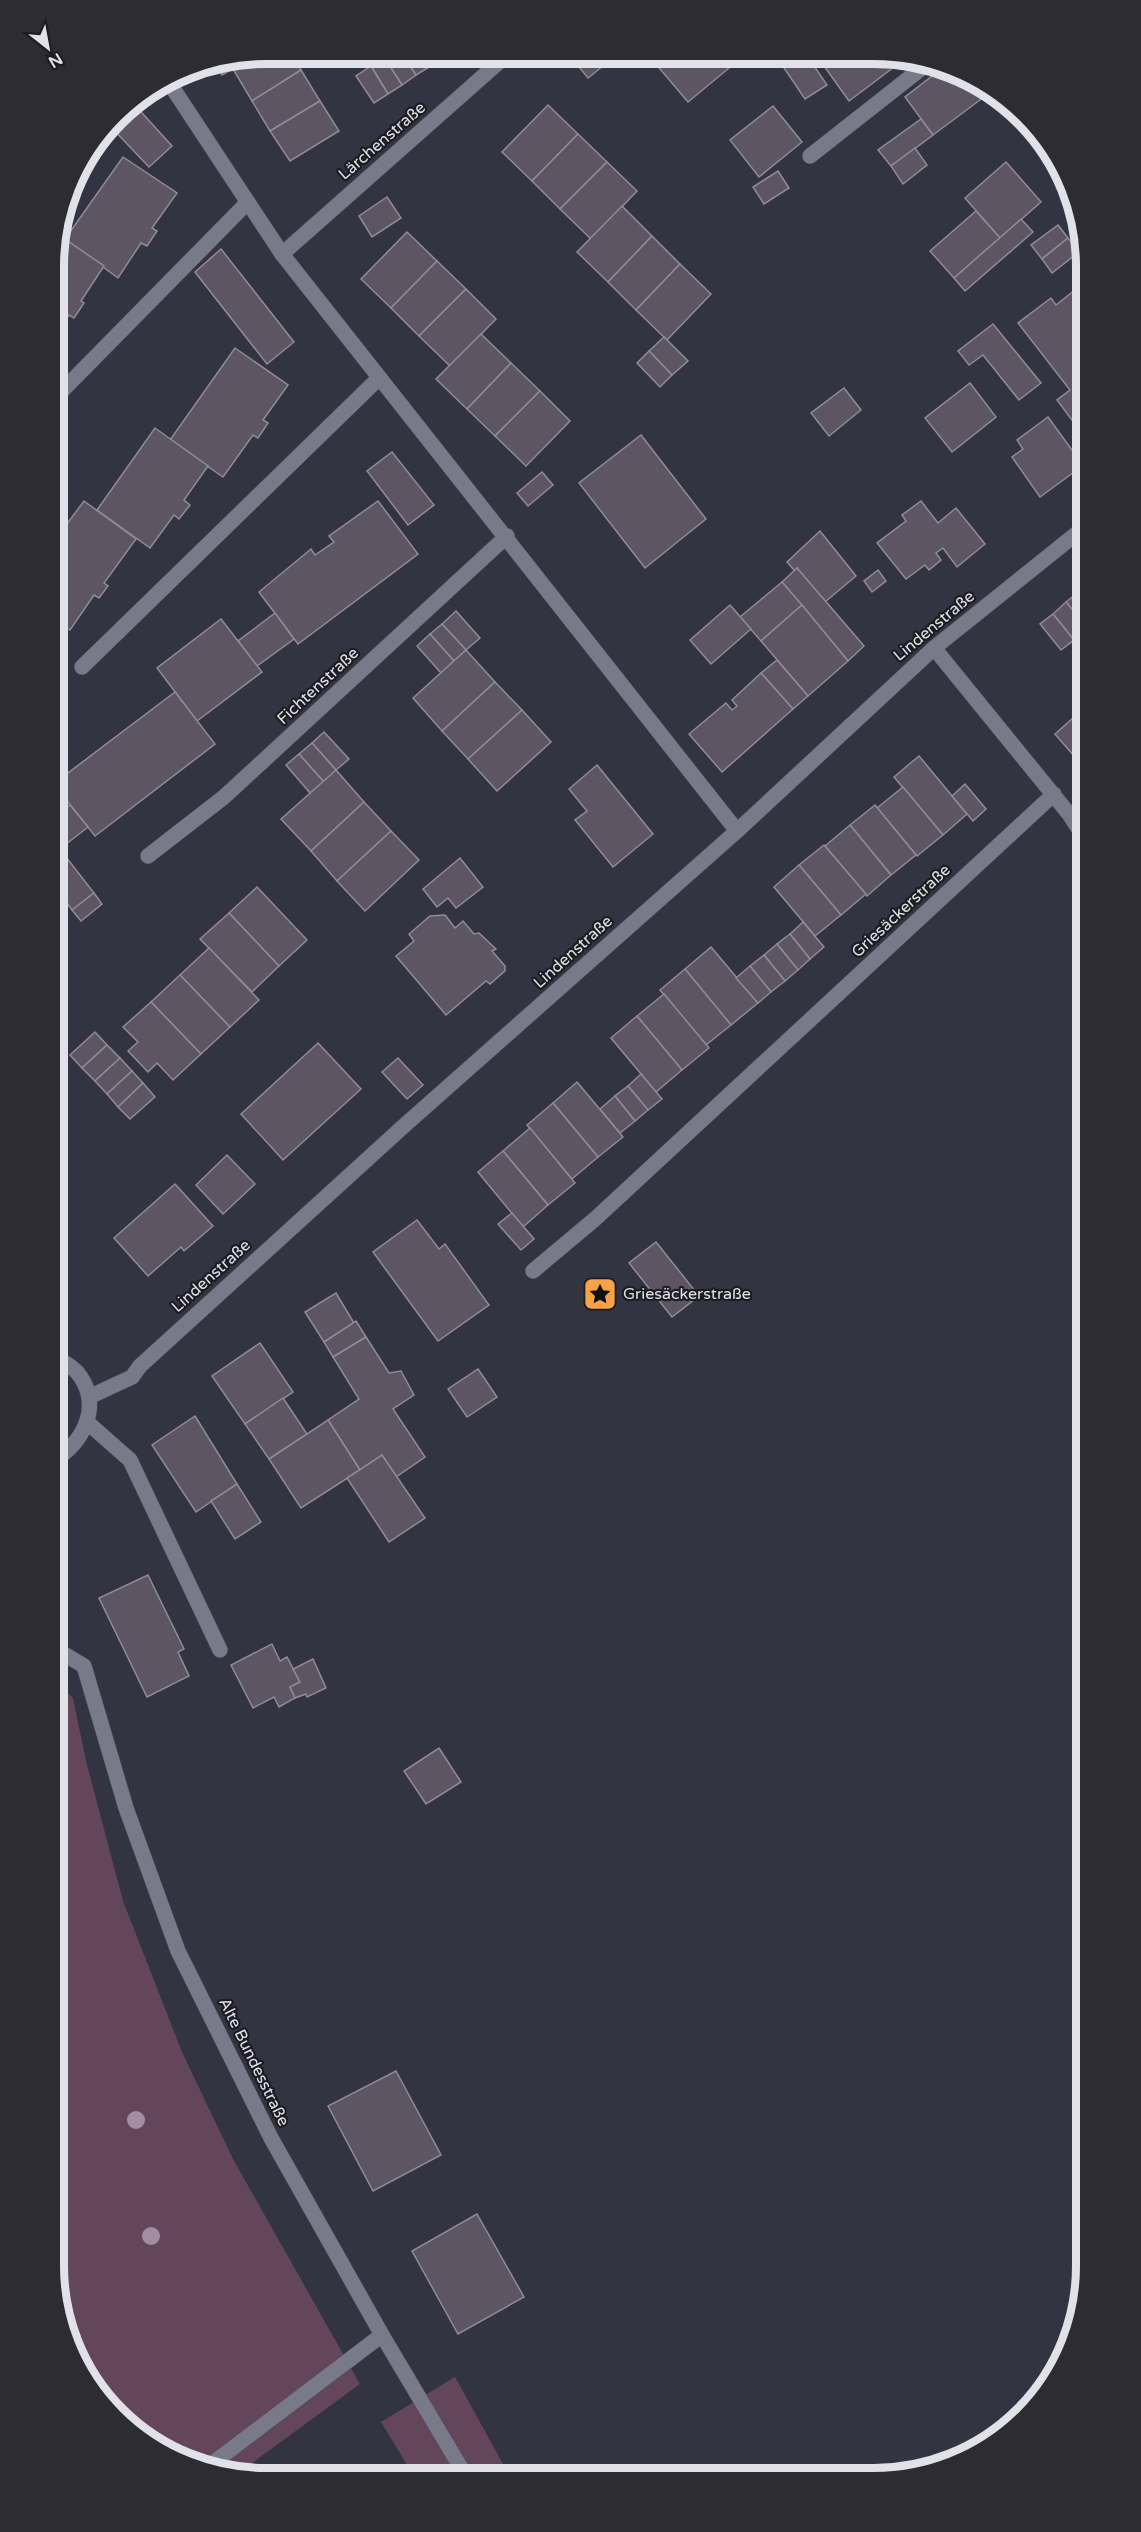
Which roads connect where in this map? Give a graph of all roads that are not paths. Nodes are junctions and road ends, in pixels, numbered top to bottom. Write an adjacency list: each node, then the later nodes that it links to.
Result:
1 (497, 65): 6 (street, Lärchenstraße)
2 (920, 70): 4 (street)
3 (172, 88): 5 (street)
4 (810, 156)
5 (246, 204): 6 (street); 8 (street)
6 (282, 254): 7 (street)
7 (379, 378): 10 (street); 12 (street)
8 (65, 388)
9 (1076, 534): 11 (street, Lindenstraße)
10 (507, 536): 15 (street); 16 (street, Fichtenstraße)
11 (934, 648): 13 (street); 15 (street, Lindenstraße)
12 (82, 667)
13 (1054, 794): 14 (street); 17 (street, Griesäckerstraße)
14 (1076, 825)
15 (737, 831): 19 (street, Lindenstraße)
16 (148, 856)
17 (533, 1271)
18 (64, 1363): 19 (street)
19 (89, 1397): 20 (street)
20 (88, 1423): 21 (street); 22 (street)
21 (64, 1454)
22 (220, 1650)
23 (64, 1654): 24 (street, Alte Bundesstraße)
24 (381, 2335): 25 (street); 26 (street, Alte Bundesstraße)
25 (215, 2461)
26 (461, 2468)

